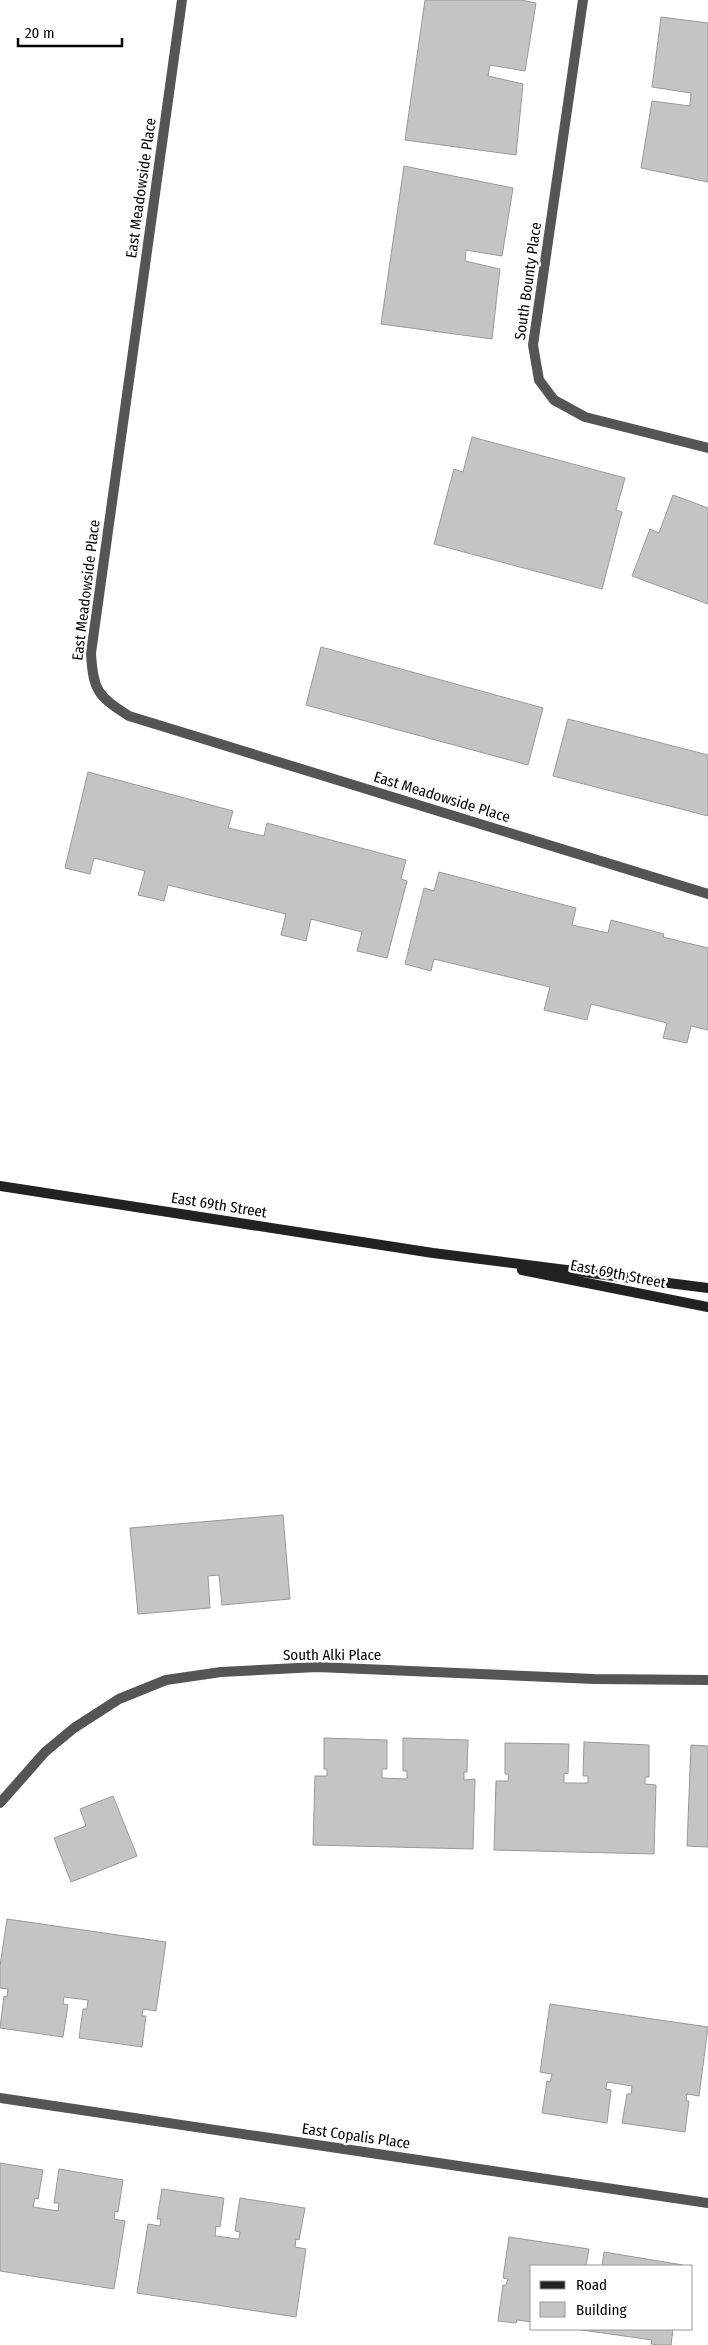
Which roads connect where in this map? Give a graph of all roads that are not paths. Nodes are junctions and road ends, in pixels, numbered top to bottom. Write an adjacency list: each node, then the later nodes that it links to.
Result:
1 (182, 0): 4 (street, East Meadowside Place)
2 (583, 0): 3 (street, South Bounty Place)
3 (708, 448)
4 (708, 894)
5 (0, 1186): 6 (main road, East 69th Street)
6 (433, 1253): 7 (main road, East 69th Street); 8 (main road, East 69th Street)
7 (708, 1288)
8 (708, 1307)
9 (708, 1680): 10 (street, South Alki Place)
10 (0, 1804)
11 (0, 2098): 12 (street, East Copalis Place)
12 (708, 2203)

